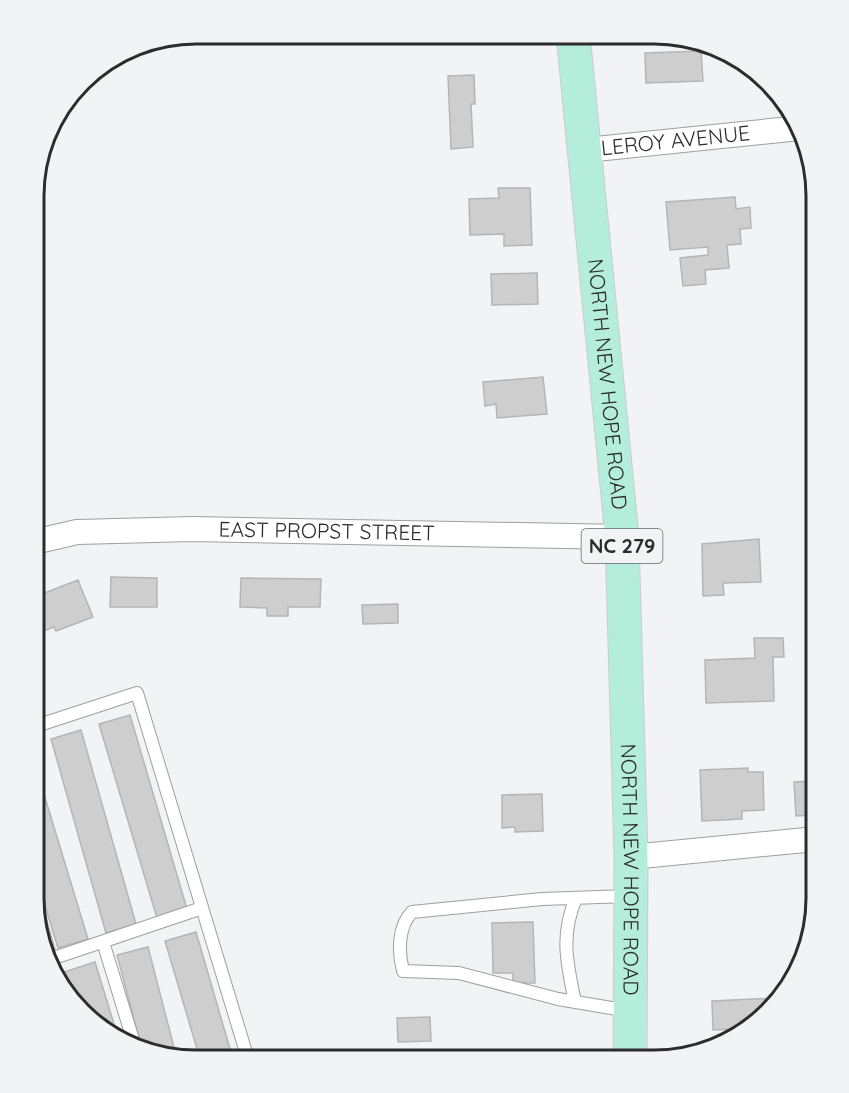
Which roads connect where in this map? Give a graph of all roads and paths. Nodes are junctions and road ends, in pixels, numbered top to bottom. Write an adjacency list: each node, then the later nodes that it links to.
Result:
1 (574, 44): 3 (main road, NORTH NEW HOPE ROAD / NC 279)
2 (790, 129): 3 (street, LEROY AVENUE)
3 (586, 150): 4 (main road, NORTH NEW HOPE ROAD / NC 279)
4 (622, 537): 5 (street, EAST PROPST STREET); 8 (main road, NORTH NEW HOPE ROAD / NC 279)
5 (44, 540)
6 (44, 723): 11 (lane)
7 (805, 840): 8 (street)
8 (631, 858): 9 (main road, NORTH NEW HOPE ROAD / NC 279)
9 (631, 896): 10 (lane); 15 (main road, NORTH NEW HOPE ROAD / NC 279)
10 (576, 898): 14 (lane); 14 (lane)
11 (202, 908): 12 (lane); 17 (lane)
12 (102, 942): 13 (lane); 16 (lane)
13 (56, 957)
14 (575, 1002): 15 (lane)
15 (630, 1011): 18 (main road, NORTH NEW HOPE ROAD / NC 279)
16 (131, 1035)
17 (245, 1049)
18 (630, 1049)

